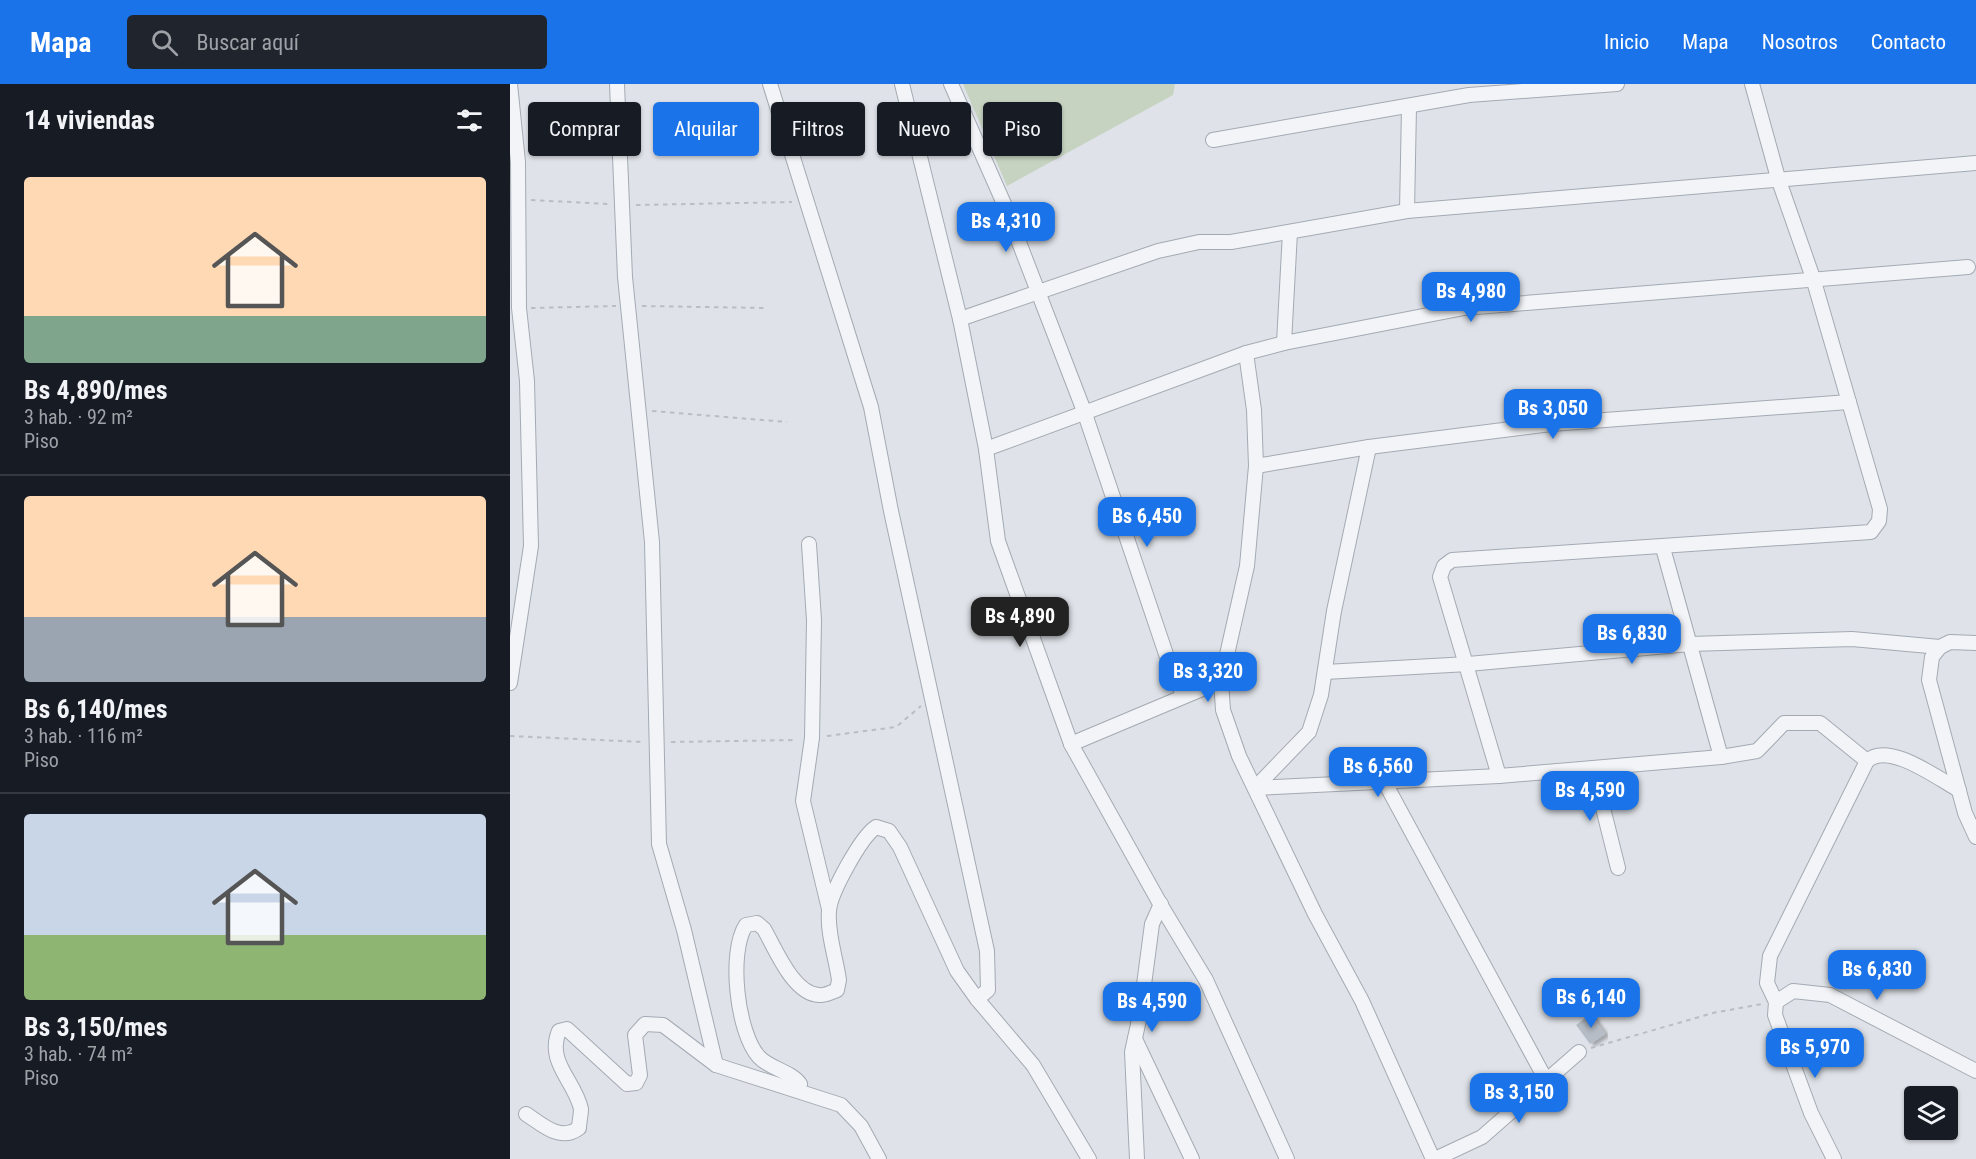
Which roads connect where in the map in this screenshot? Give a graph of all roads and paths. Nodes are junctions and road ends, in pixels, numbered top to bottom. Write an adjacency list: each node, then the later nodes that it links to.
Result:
1 (510, 84): 12 (street)
2 (617, 84): 14 (street)
3 (771, 84): 13 (street)
4 (902, 84): 20 (street)
5 (951, 84): 19 (street)
6 (1617, 84): 8 (street)
7 (1752, 84): 11 (street)
8 (1409, 107): 9 (street); 15 (street)
9 (1213, 140)
10 (1976, 163): 11 (street)
11 (1778, 178): 15 (street); 18 (street)
12 (518, 199): 14 (path); 38 (street)
13 (807, 202): 14 (path); 40 (street)
14 (621, 205): 24 (street)
15 (1407, 211): 16 (street)
16 (1290, 232): 19 (street); 21 (street)
17 (1968, 267): 18 (street)
18 (1813, 278): 21 (street); 23 (street)
19 (1038, 292): 20 (street); 25 (street)
20 (960, 319): 28 (street)
21 (1284, 343): 22 (street)
22 (1246, 353): 25 (street); 29 (street)
23 (1849, 402): 27 (street); 31 (street)
24 (640, 410): 26 (path); 43 (street)
25 (1083, 411): 28 (street); 39 (street)
26 (787, 422)
27 (1369, 447): 29 (street); 36 (street)
28 (986, 449): 44 (street)
29 (1256, 466): 37 (street)
30 (809, 544): 42 (street)
31 (1663, 548): 33 (street); 35 (street)
32 (1976, 643): 34 (street)
33 (1690, 644): 34 (street); 35 (street); 45 (street)
34 (1940, 647): 51 (street)
35 (1468, 664): 36 (street); 48 (street)
36 (1325, 672): 50 (street)
37 (1221, 681): 39 (street); 50 (street)
38 (510, 683)
39 (1183, 695): 44 (street)
40 (932, 696): 42 (path); 56 (street)
41 (510, 736): 43 (path)
42 (812, 738): 43 (path); 55 (street)
43 (655, 742): 60 (street)
44 (1071, 744): 54 (street)
45 (1721, 757): 46 (street); 47 (street)
46 (1867, 761): 51 (street); 57 (street)
47 (1593, 768): 48 (street); 53 (street)
48 (1499, 776): 49 (street)
49 (1383, 782): 50 (street); 62 (street)
50 (1255, 788): 70 (street)
51 (1959, 790): 52 (street)
52 (1976, 837)
53 (1618, 868)
54 (1161, 904): 58 (street); 69 (street)
55 (829, 909): 56 (street); 63 (street)
56 (977, 999): 66 (street)
57 (1776, 1002): 59 (path); 61 (street); 71 (street)
58 (1135, 1040): 67 (street); 68 (street)
59 (1580, 1052): 62 (street)
60 (716, 1065): 63 (street); 64 (street)
61 (1976, 1071)
62 (1546, 1080): 70 (street)
63 (796, 1090): 65 (street)
64 (526, 1114)
65 (879, 1159)
66 (1089, 1159)
67 (1137, 1159)
68 (1192, 1159)
69 (1287, 1159)
70 (1434, 1159)
71 (1834, 1159)

